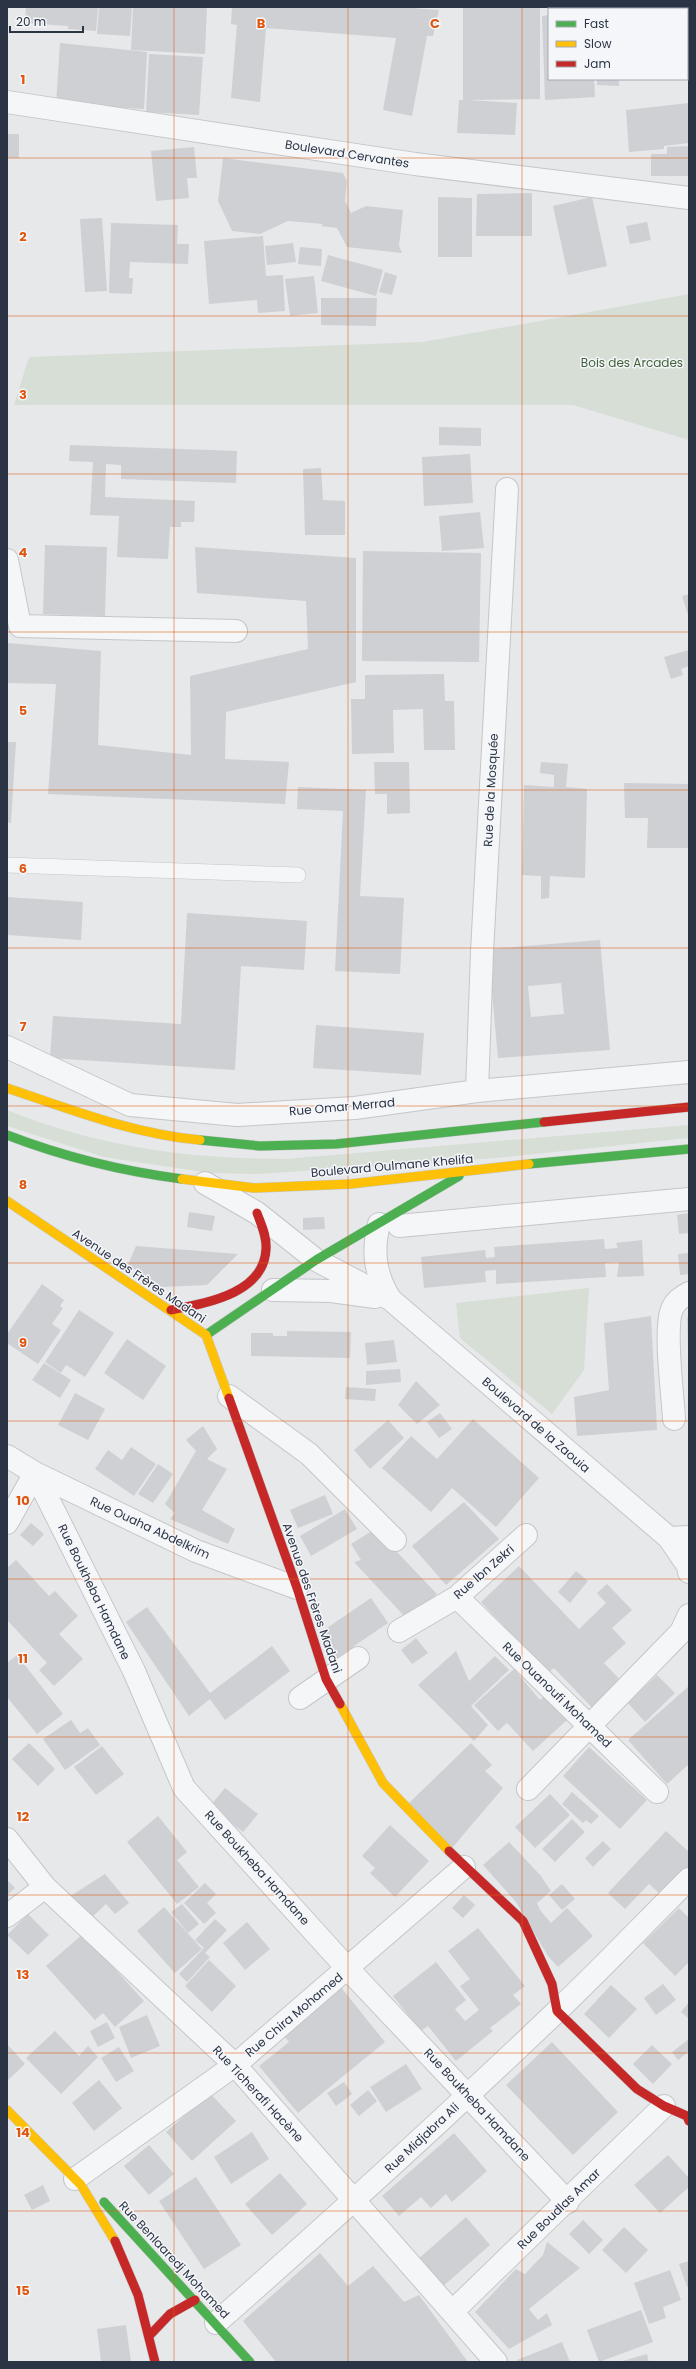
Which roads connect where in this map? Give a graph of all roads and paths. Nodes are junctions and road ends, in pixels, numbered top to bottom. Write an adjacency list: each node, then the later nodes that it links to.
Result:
1 (7, 102): 2 (street, Boulevard Cervantes)
2 (689, 198)
3 (507, 489): 11 (street, Rue de la Mosquée)
4 (7, 560): 5 (street)
5 (236, 631)
6 (7, 865): 7 (lane)
7 (298, 875)
8 (7, 1047): 11 (street, Rue Omar Merrad)
9 (689, 1072): 11 (street, Rue Omar Merrad)
10 (7, 1088): 12 (street)
11 (477, 1091)
12 (689, 1107)
13 (7, 1135): 16 (street, Boulevard Oulmane Khelifa)
14 (689, 1149): 15 (street, Boulevard Oulmane Khelifa)
15 (466, 1172): 16 (street, Boulevard Oulmane Khelifa); 20 (street)
16 (205, 1183): 19 (street)
17 (689, 1199): 20 (street)
18 (7, 1201): 25 (street, Avenue des Frères Madani)
19 (257, 1213): 21 (street); 25 (street)
20 (389, 1225): 21 (street); 24 (street)
21 (316, 1260): 22 (street); 24 (street)
22 (273, 1290): 24 (street); 26 (street)
23 (689, 1294): 27 (street)
24 (390, 1299): 34 (street, Boulevard de la Zaouia)
25 (171, 1310): 26 (street, Avenue des Frères Madani)
26 (206, 1335): 28 (street, Avenue des Frères Madani)
27 (680, 1370): 29 (street)
28 (229, 1396): 35 (street); 37 (street, Avenue des Frères Madani)
29 (674, 1419)
30 (7, 1456): 31 (street, Rue Ouaha Abdelkrim)
31 (35, 1473): 32 (street); 37 (street, Rue Ouaha Abdelkrim); 52 (street, Rue Boukheba Hamdane)
32 (7, 1523)
33 (526, 1535): 38 (street, Rue Ibn Zekri)
34 (679, 1537): 36 (street, Boulevard de la Zaouia)
35 (395, 1540)
36 (689, 1572)
37 (297, 1588): 42 (street, Avenue des Frères Madani)
38 (457, 1597): 40 (street, Rue Ibn Zekri); 44 (street, Rue Ouanoufi Mohamed)
39 (689, 1615): 44 (street)
40 (399, 1631)
41 (358, 1658): 42 (street)
42 (326, 1679): 43 (street); 48 (street, Avenue des Frères Madani)
43 (300, 1698)
44 (590, 1727): 45 (street); 46 (street, Rue Ouanoufi Mohamed)
45 (528, 1789)
46 (657, 1792)
47 (7, 1839): 50 (street, Rue Ticherafi Hacène)
48 (464, 1867): 52 (street, Rue Chira Mohamed); 53 (street, Avenue des Frères Madani)
49 (689, 1879): 53 (street, Rue Midjabra Ali)
50 (45, 1887): 51 (street); 54 (street, Rue Ticherafi Hacène)
51 (7, 1916)
52 (348, 1969): 54 (street, Rue Chira Mohamed); 55 (street, Rue Boukheba Hamdane)
53 (557, 2011): 55 (street, Rue Midjabra Ali); 56 (street)
54 (235, 2066): 59 (street, Rue Chira Mohamed); 60 (street, Rue Ticherafi Hacène)
55 (468, 2096): 60 (street, Rue Midjabra Ali); 61 (street, Rue Boukheba Hamdane)
56 (664, 2106): 58 (street); 61 (street, Rue Boudlas Amar)
57 (7, 2110): 59 (street)
58 (688, 2117)
59 (75, 2179): 62 (street, Rue Benlaaredj Mohamed); 65 (street)
60 (355, 2201): 63 (street, Rue Ticherafi Hacène); 64 (street, Rue Midjabra Ali)
61 (568, 2202): 63 (street, Rue Boudlas Amar)
62 (195, 2300): 64 (street, Rue Benlaaredj Mohamed); 65 (street)
63 (453, 2311): 68 (street, Rue Ticherafi Hacène)
64 (216, 2323): 67 (street, Rue Benlaaredj Mohamed)
65 (150, 2335): 66 (street)
66 (155, 2362)
67 (250, 2362)
68 (496, 2362)

